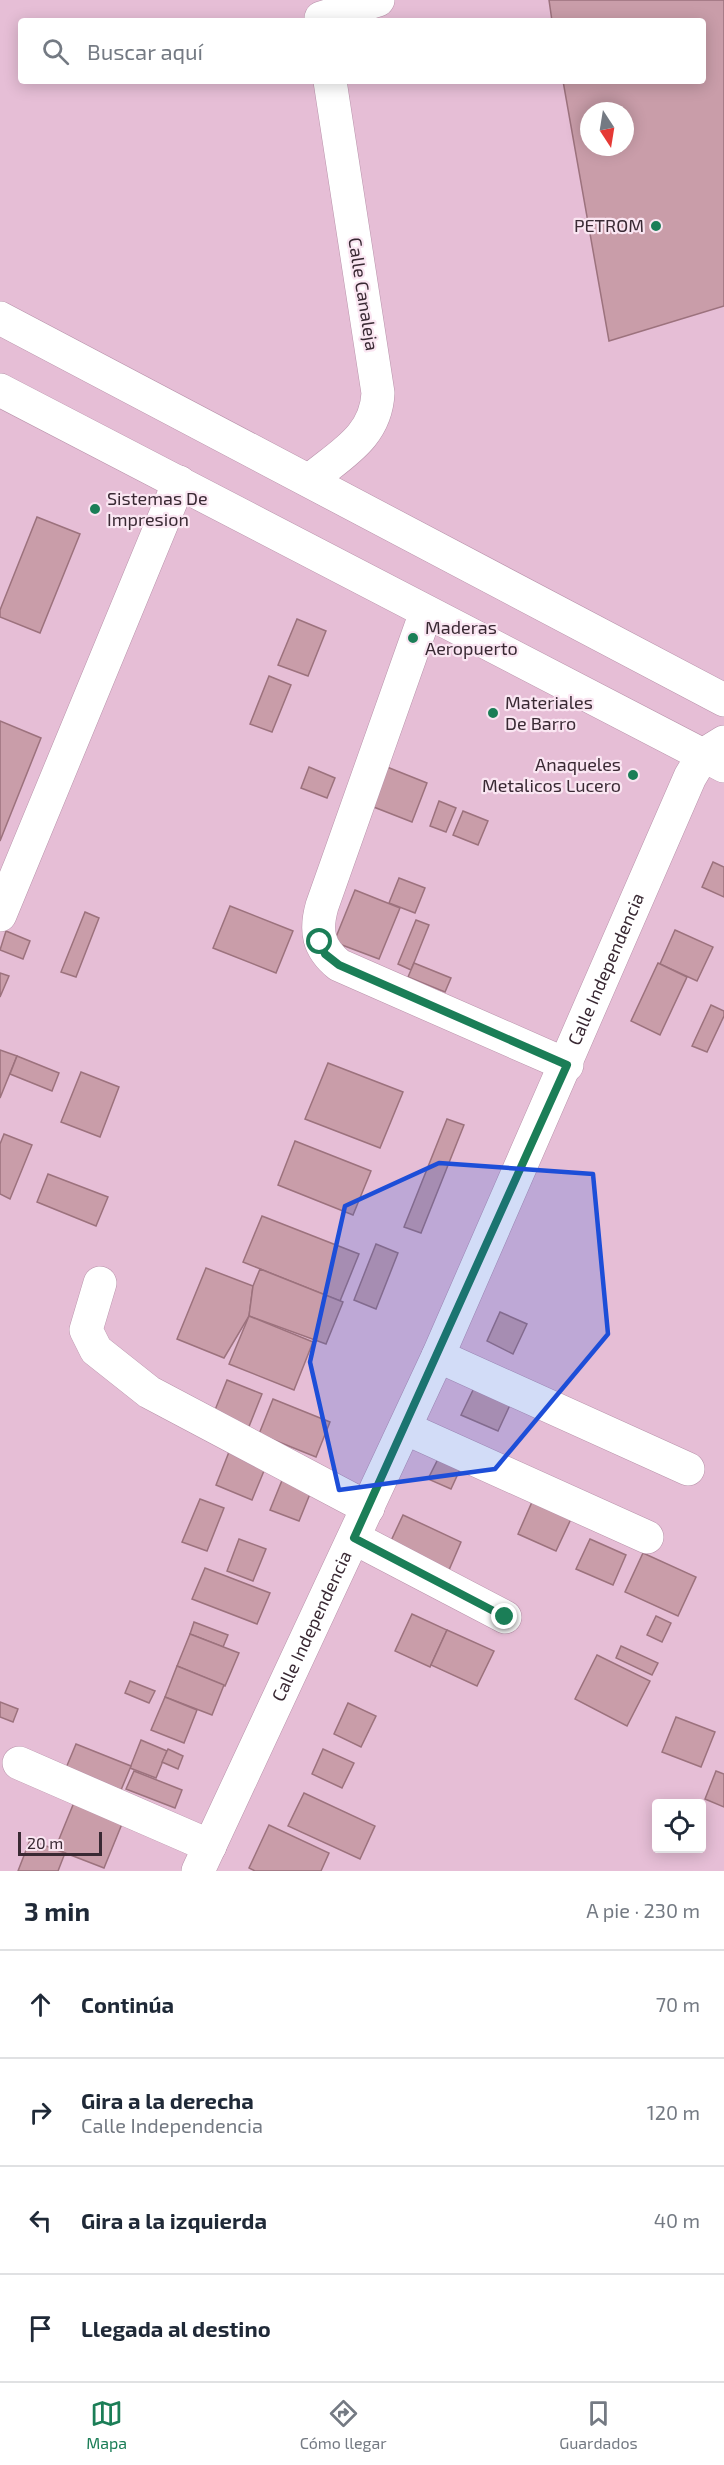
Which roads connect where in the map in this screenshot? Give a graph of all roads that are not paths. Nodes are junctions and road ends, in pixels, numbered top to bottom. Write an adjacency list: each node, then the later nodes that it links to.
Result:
1 (378, 0): 2 (street)
2 (320, 13)
3 (330, 84): 6 (street, Calle Canaleja)
4 (0, 318): 6 (street)
5 (0, 390): 7 (street)
6 (310, 480): 9 (street)
7 (179, 482): 8 (street); 11 (street)
8 (426, 612): 10 (street); 12 (street)
9 (724, 699)
10 (717, 754): 12 (street, Calle Independencia)
11 (0, 915)
12 (567, 1065): 14 (street, Calle Independencia)
13 (100, 1283): 17 (street)
14 (438, 1356): 15 (street, Calle Independencia); 16 (street)
15 (405, 1428): 17 (street, Calle Independencia); 18 (street)
16 (688, 1469)
17 (368, 1508): 19 (street, Calle Independencia)
18 (647, 1537)
19 (354, 1538): 20 (street); 22 (street, Calle Independencia)
20 (505, 1617)
21 (19, 1762): 22 (street)
22 (204, 1858)

